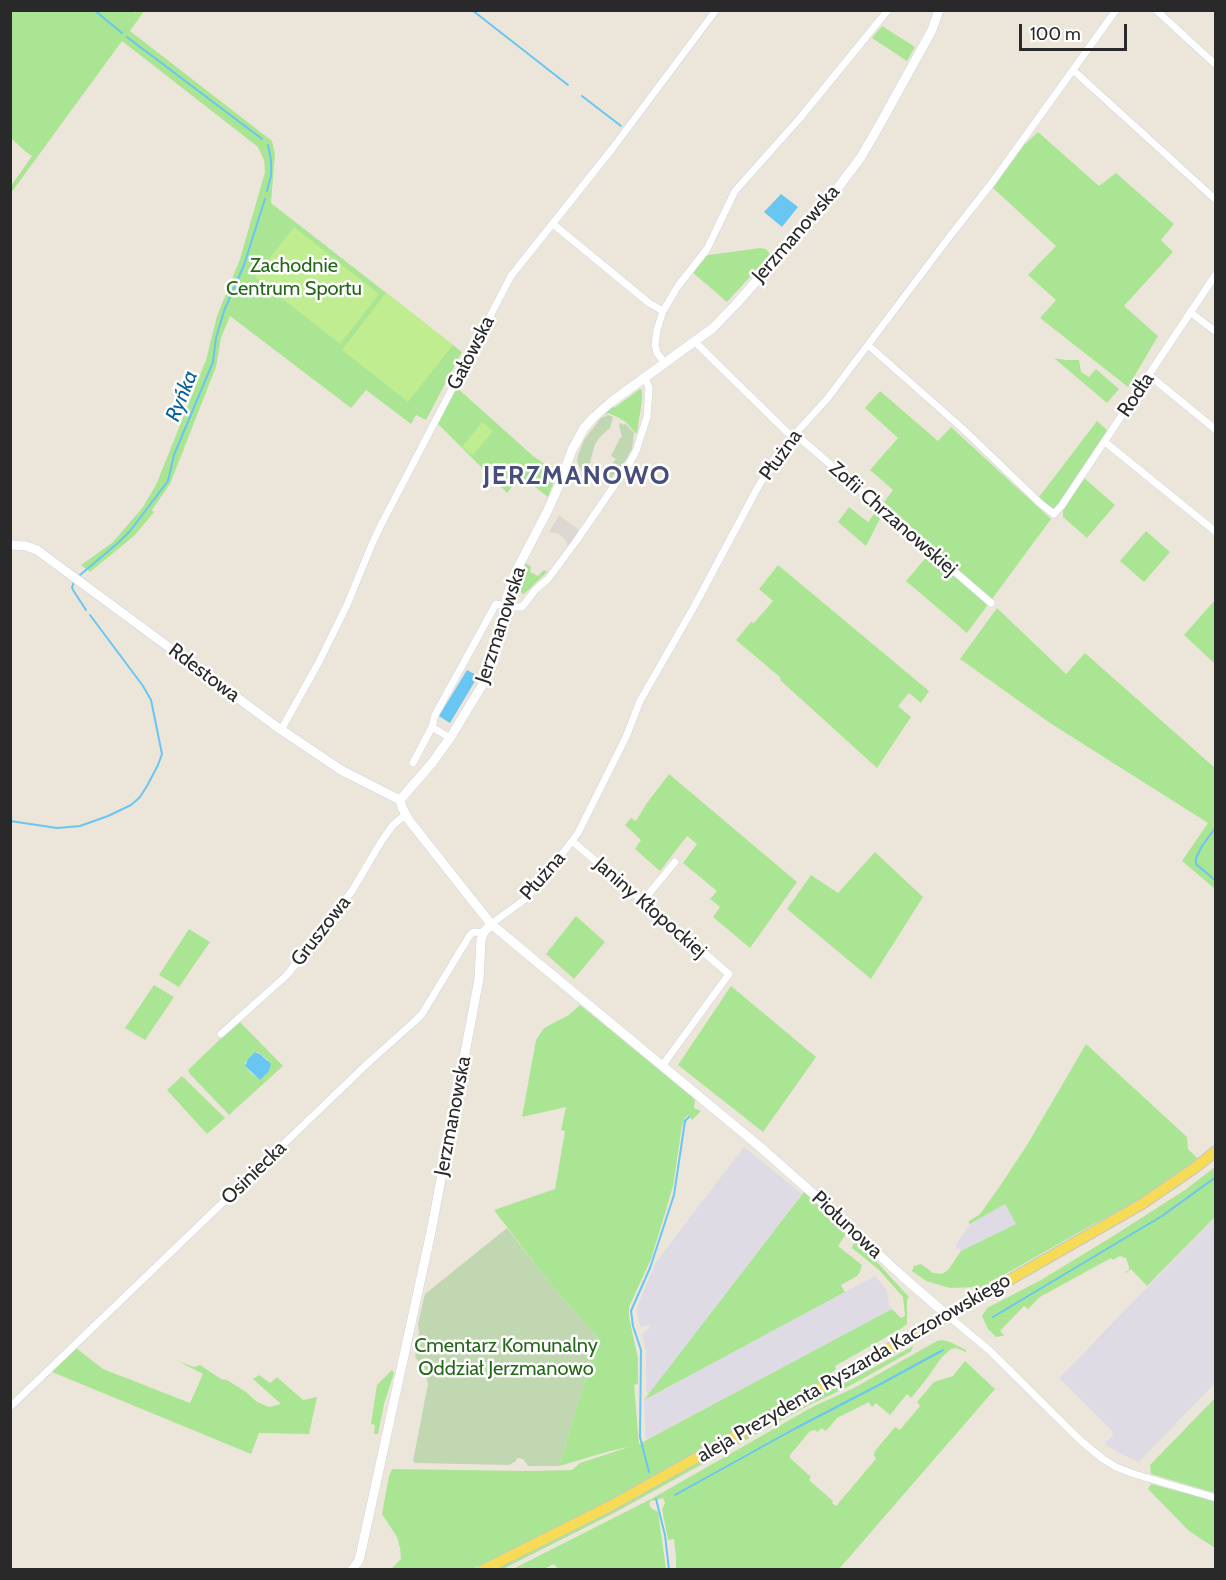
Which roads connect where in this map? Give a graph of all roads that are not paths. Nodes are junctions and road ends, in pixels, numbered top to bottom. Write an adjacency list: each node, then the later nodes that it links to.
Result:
1 (716, 10): 9 (street, Gałowska)
2 (888, 10): 11 (street)
3 (939, 10): 14 (street, Jerzmanowska)
4 (1116, 10): 7 (street, Płużna)
5 (1156, 10): 6 (street)
6 (1215, 65)
7 (1073, 70): 8 (street); 15 (street, Płużna)
8 (1215, 200)
9 (554, 224): 11 (street); 27 (street, Gałowska)
10 (1215, 274): 12 (street, Rodła)
11 (663, 311): 16 (street)
12 (1191, 312): 13 (street); 17 (street, Rodła)
13 (1215, 333)
14 (695, 342): 16 (street, Jerzmanowska); 20 (street, Zofii Chrzanowskiej)
15 (868, 345): 20 (street, Płużna); 21 (street, Rodła)
16 (665, 363): 18 (street, Jerzmanowska)
17 (1149, 375): 19 (street); 21 (street, Rodła)
18 (645, 377): 25 (street, Jerzmanowska); 25 (street)
19 (1215, 430)
20 (794, 436): 24 (street, Zofii Chrzanowskiej); 32 (street, Płużna)
21 (1104, 442): 22 (street)
22 (1215, 532)
23 (10, 545): 27 (street, Rdestowa)
24 (991, 603)
25 (505, 606): 26 (street); 28 (street, Jerzmanowska)
26 (432, 727): 28 (street); 29 (street)
27 (281, 730): 30 (street, Rdestowa)
28 (450, 738): 30 (street, Jerzmanowska)
29 (413, 763)
30 (400, 800): 31 (street)
31 (405, 816): 35 (street); 37 (street, Gruszowa)
32 (572, 841): 34 (street, Janiny Kłopockiej); 35 (street, Płużna)
33 (675, 862): 34 (street)
34 (642, 902): 38 (street, Janiny Kłopockiej)
35 (491, 924): 36 (street); 38 (street, Piołunowa)
36 (483, 933): 41 (street, Osiniecka); 43 (street, Jerzmanowska)
37 (222, 1034)
38 (662, 1066): 40 (street, Piołunowa)
39 (1215, 1151): 40 (main road, aleja Prezydenta Ryszarda Kaczorowskiego)
40 (947, 1315): 42 (street, Piołunowa); 44 (main road, aleja Prezydenta Ryszarda Kaczorowskiego)
41 (10, 1407)
42 (1215, 1498)
43 (352, 1569)
44 (483, 1569)

